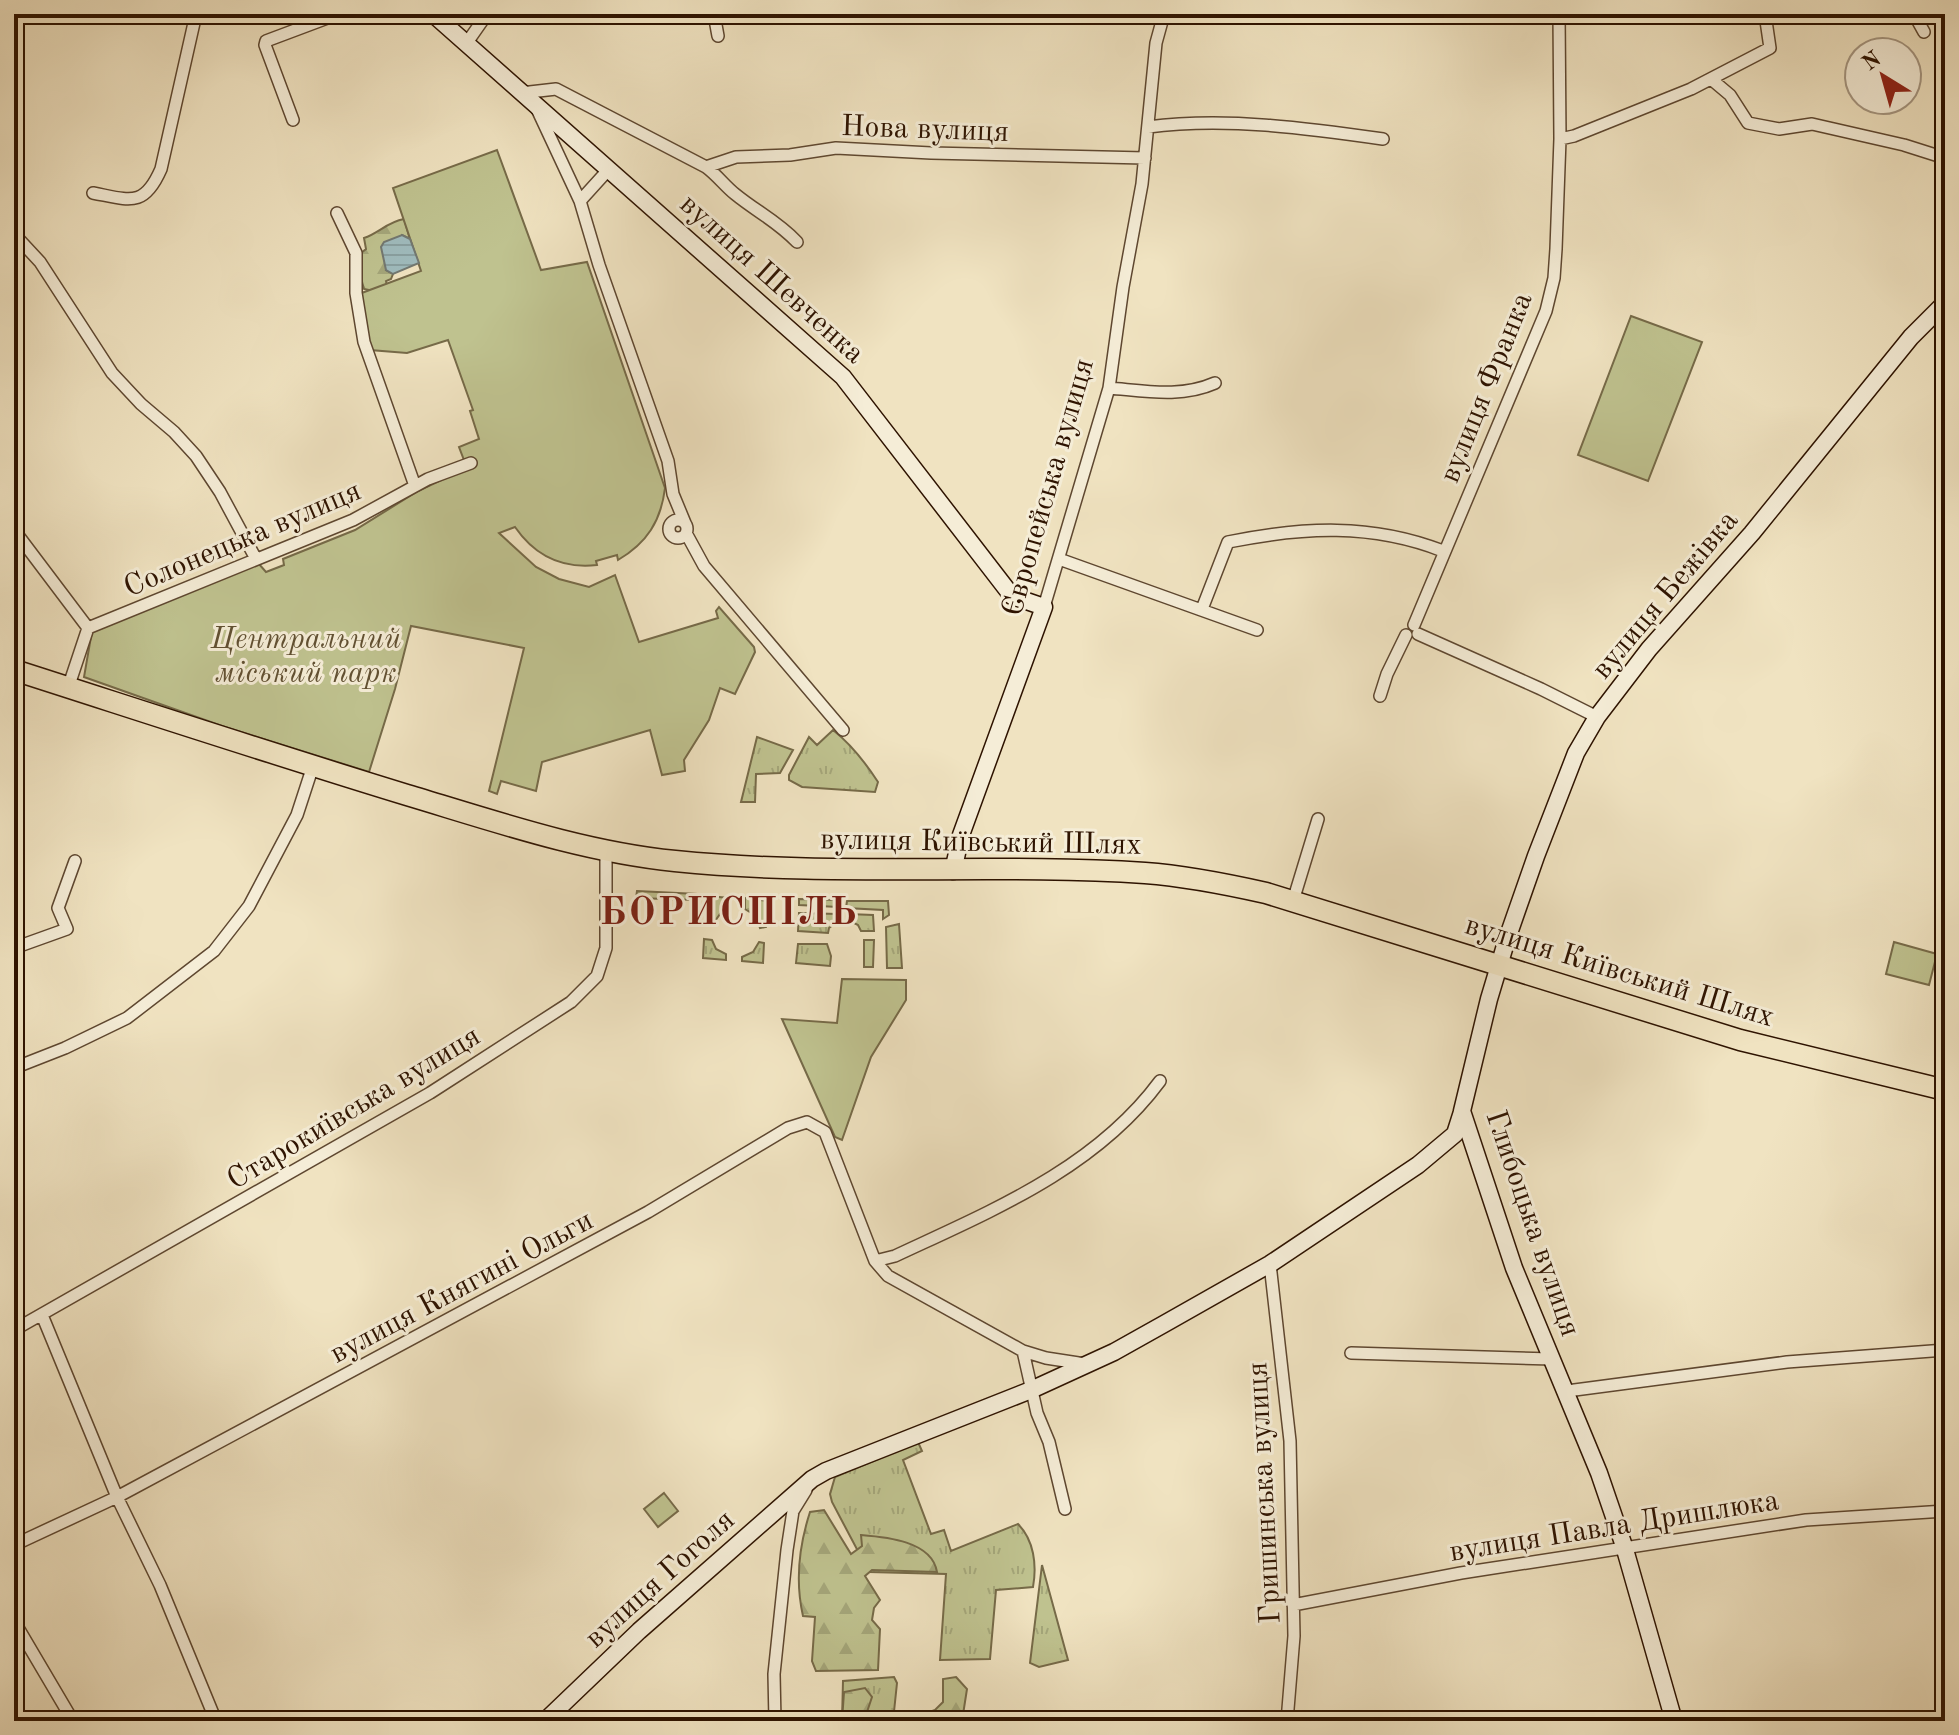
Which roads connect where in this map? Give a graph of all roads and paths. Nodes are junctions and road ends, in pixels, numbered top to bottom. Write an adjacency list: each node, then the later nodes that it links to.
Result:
1 (196, 14): 24 (street)
2 (338, 14): 16 (street)
3 (433, 14): 12 (main road, вулиця Шевченка)
4 (487, 14): 12 (street)
5 (714, 14): 11 (street)
6 (1164, 14): 17 (street, Європейська вулиця)
7 (1559, 14): 19 (street, вулиця Франка)
8 (1765, 14): 13 (street)
9 (1914, 14): 10 (street)
10 (1924, 32)
11 (718, 36)
12 (466, 44): 14 (main road, вулиця Шевченка)
13 (1711, 79): 19 (street); 21 (street)
14 (521, 93): 15 (main road, вулиця Шевченка); 22 (street)
15 (535, 105): 23 (main road, вулиця Шевченка); 25 (street)
16 (293, 120)
17 (1148, 127): 18 (street); 20 (street, Європейська вулиця)
18 (1383, 139)
19 (1560, 139): 37 (street, вулиця Франка)
20 (1145, 158): 22 (street, Нова вулиця); 31 (street, Європейська вулиця)
21 (1945, 158)
22 (706, 167): 28 (street)
23 (609, 169): 25 (street); 40 (main road, вулиця Шевченка)
24 (93, 193)
25 (580, 201): 34 (street)
26 (337, 213): 33 (street)
27 (14, 234): 38 (street)
28 (797, 242)
29 (1945, 303): 48 (main road, вулиця Бежівка)
30 (1215, 383): 31 (street)
31 (1109, 388): 39 (street, Європейська вулиця)
32 (471, 463): 33 (street, Солонецька вулиця)
33 (415, 486): 38 (street, Солонецька вулиця)
34 (673, 494): 36 (street); 36 (street)
35 (14, 530): 42 (street)
36 (683, 531): 49 (street)
37 (1443, 551): 41 (street); 44 (street, вулиця Франка)
38 (256, 559): 42 (street, Солонецька вулиця)
39 (1059, 559): 40 (street, Європейська вулиця); 41 (street)
40 (1044, 607): 54 (main road, Європейська вулиця)
41 (1202, 609): 43 (street)
42 (88, 628): 46 (street)
43 (1257, 630)
44 (1413, 631): 47 (street, вулиця Франка); 48 (street)
45 (14, 670): 46 (highway, вулиця Київський Шлях)
46 (64, 686): 50 (highway, вулиця Київський Шлях)
47 (1380, 696)
48 (1597, 717): 57 (main road, вулиця Бежівка)
49 (843, 730)
50 (313, 766): 52 (highway, вулиця Київський Шлях); 58 (street)
51 (1318, 819): 55 (street)
52 (606, 850): 54 (highway, вулиця Київський Шлях); 64 (street, Старокиївська вулиця)
53 (75, 861): 56 (street)
54 (953, 871): 55 (highway, вулиця Київський Шлях)
55 (1293, 901): 57 (highway, вулиця Київський Шлях)
56 (14, 948)
57 (1499, 965): 60 (highway, вулиця Київський Шлях); 61 (main road, Глибоцька вулиця)
58 (14, 1068)
59 (1160, 1081): 62 (street)
60 (1945, 1090)
61 (1462, 1111): 63 (main road, вулиця Гоголя); 69 (main road, Глибоцька вулиця)
62 (875, 1261): 67 (street); 74 (street, вулиця Княгині Ольги)
63 (1270, 1264): 70 (main road, вулиця Гоголя); 79 (street, Гришинська вулиця)
64 (42, 1315): 65 (street, Старокиївська вулиця); 74 (street)
65 (14, 1330)
66 (1945, 1350): 72 (street)
67 (1023, 1351): 70 (street); 71 (street)
68 (1351, 1353): 69 (street, Глибоцька вулиця)
69 (1552, 1359): 72 (main road, Глибоцька вулиця)
70 (1086, 1364): 71 (main road, вулиця Гоголя)
71 (1031, 1390): 73 (main road, вулиця Гоголя); 75 (street)
72 (1567, 1391): 78 (main road, Глибоцька вулиця)
73 (812, 1479): 83 (main road, вулиця Гоголя); 84 (street)
74 (117, 1497): 77 (street, вулиця Княгині Ольги); 82 (street)
75 (1065, 1509)
76 (1945, 1511): 78 (street, вулиця Павла Дришлюка)
77 (14, 1545)
78 (1624, 1546): 79 (street, вулиця Павла Дришлюка); 86 (main road, Глибоцька вулиця)
79 (1293, 1605): 85 (street, Гришинська вулиця)
80 (14, 1621): 81 (street)
81 (73, 1721)
82 (216, 1721)
83 (545, 1721)
84 (775, 1721)
85 (1287, 1721)
86 (1674, 1721)

